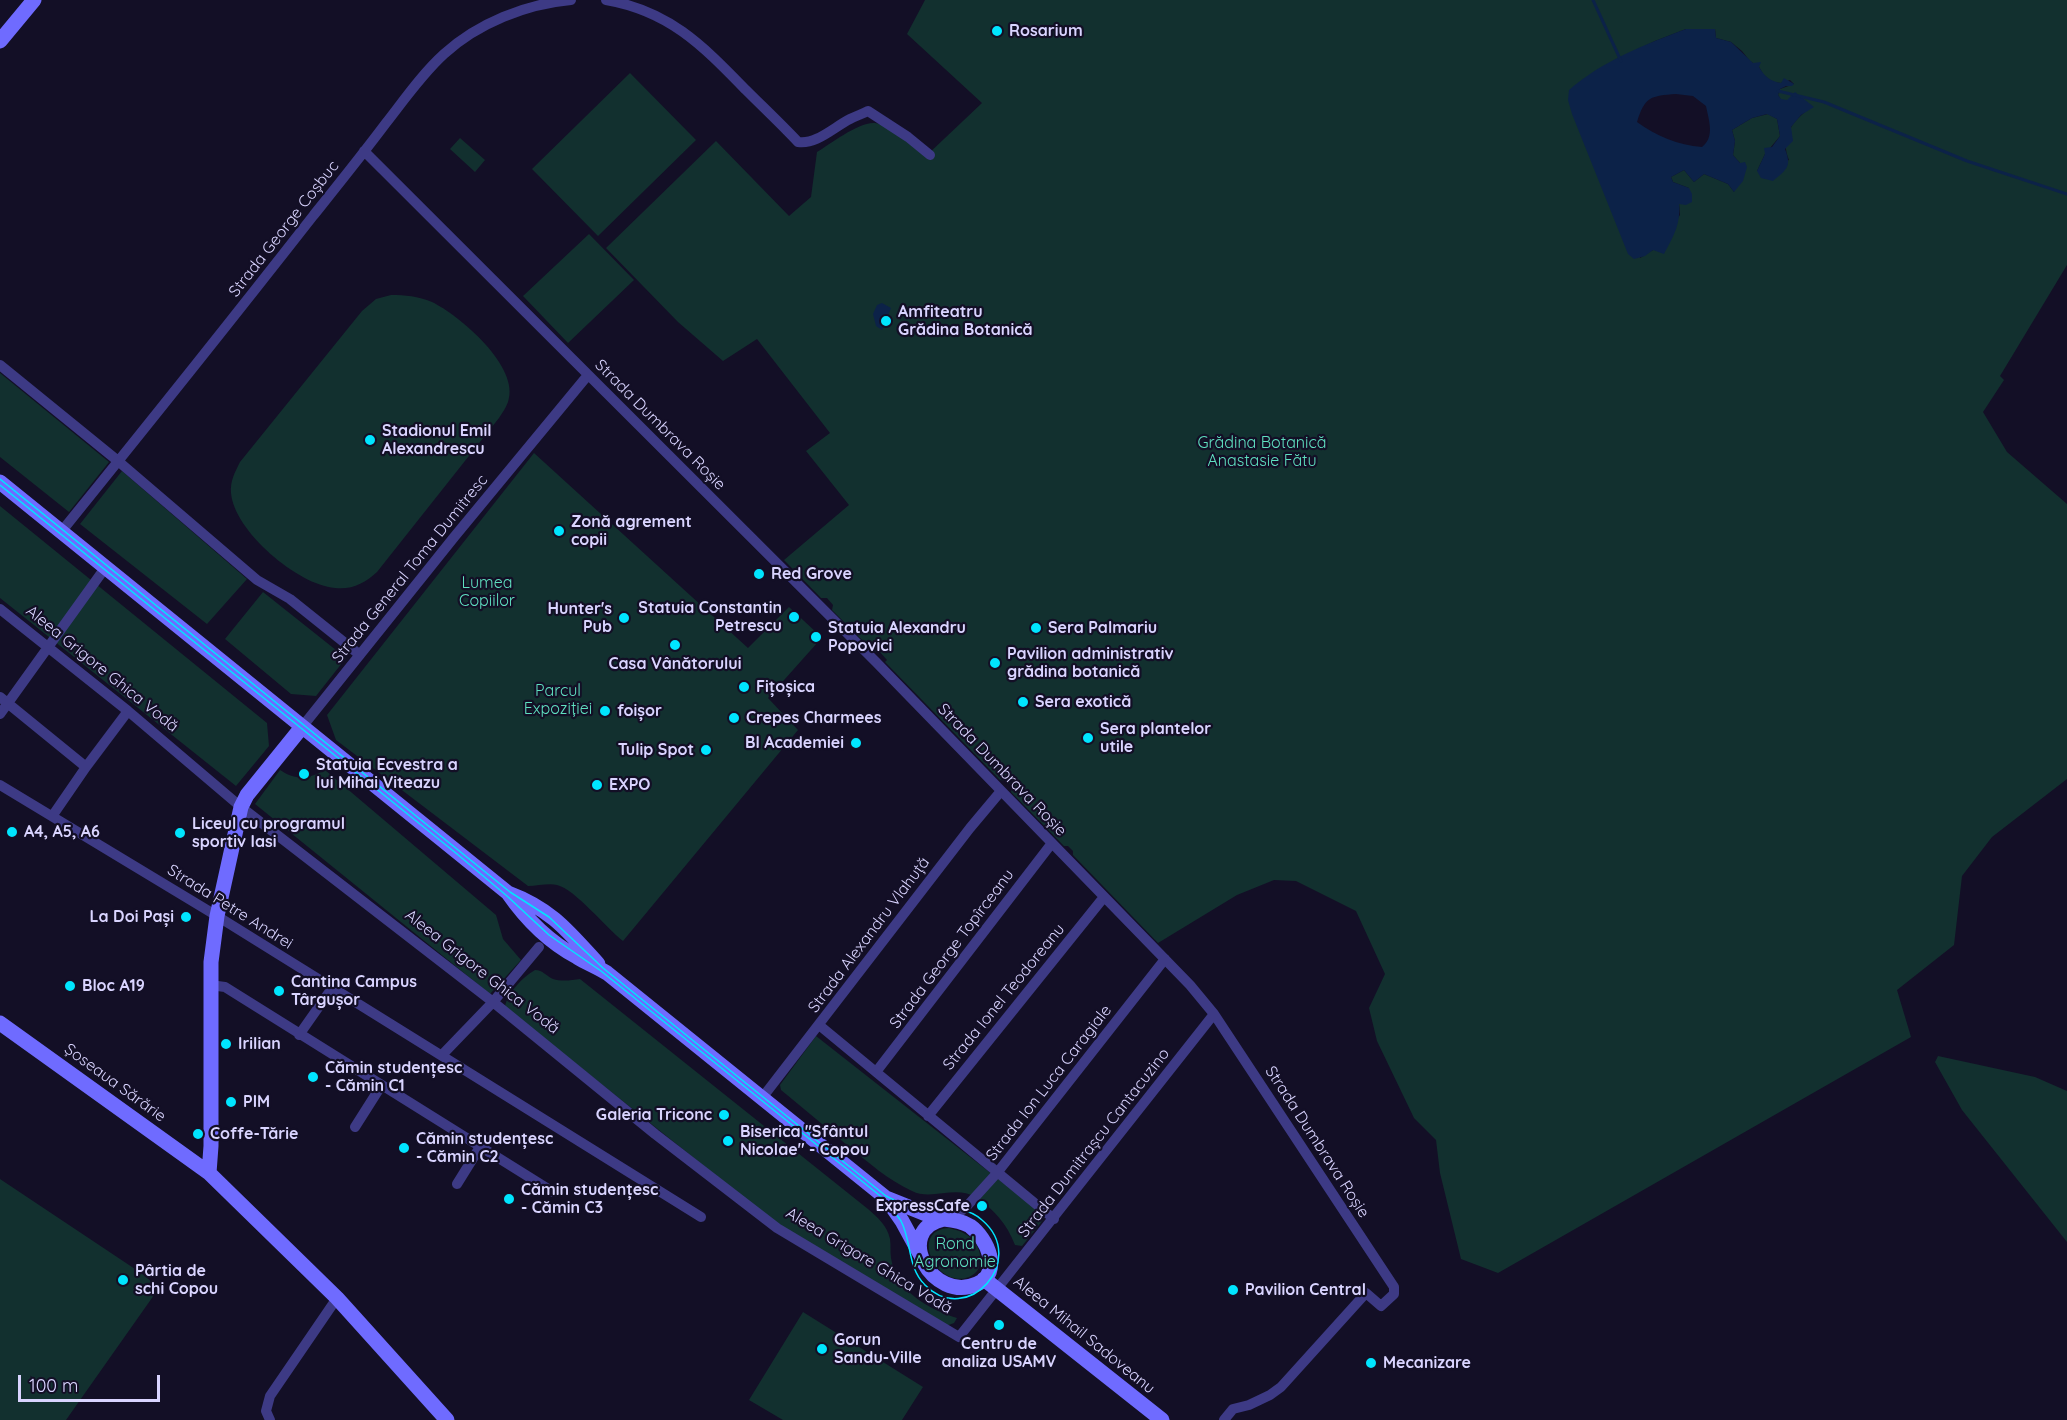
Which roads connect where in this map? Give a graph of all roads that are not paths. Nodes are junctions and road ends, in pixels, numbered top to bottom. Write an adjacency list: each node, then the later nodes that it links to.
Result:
1 (34, 0): 4 (main road)
2 (571, 0): 5 (street, Strada George Coșbuc)
3 (606, 0): 6 (street)
4 (0, 41)
5 (364, 151): 8 (street, Strada Dumbrava Roșie); 9 (street, Strada George Coșbuc)
6 (930, 155)
7 (0, 365): 9 (street)
8 (588, 375): 15 (street, Strada General Toma Dumitresc); 22 (street, Strada Dumbrava Roșie)
9 (118, 461): 11 (street, Strada George Coșbuc); 15 (street)
10 (0, 482): 11 (main road, Aleea Grigore Ghica Vodă)
11 (61, 532): 12 (main road, Aleea Grigore Ghica Vodă)
12 (105, 568): 14 (street); 19 (main road, Aleea Grigore Ghica Vodă)
13 (0, 609): 14 (street, Aleea Grigore Ghica Vodă)
14 (48, 646): 16 (street); 17 (street, Aleea Grigore Ghica Vodă)
15 (360, 655): 19 (street, Strada General Toma Dumitresc)
16 (4, 700): 18 (street); 20 (street)
17 (128, 711): 20 (street); 23 (street, Aleea Grigore Ghica Vodă)
18 (0, 714)
19 (302, 727): 23 (main road); 40 (main road, Aleea Grigore Ghica Vodă)
20 (86, 767): 24 (street)
21 (0, 785): 24 (street, Strada Petre Andrei)
22 (1001, 791): 25 (street, Strada Dumbrava Roșie); 35 (street, Strada Alexandru Vlahuță)
23 (241, 807): 27 (main road); 32 (street, Aleea Grigore Ghica Vodă)
24 (53, 815): 27 (street, Strada Petre Andrei)
25 (1052, 843): 26 (street, Strada Dumbrava Roșie); 38 (street, Strada George Topîrceanu)
26 (1104, 897): 29 (street, Strada Dumbrava Roșie); 41 (street, Strada Ionel Teodoreanu)
27 (217, 916): 30 (main road); 31 (street, Strada Petre Andrei)
28 (539, 947): 32 (street)
29 (1165, 959): 33 (street, Strada Dumbrava Roșie); 45 (street, Strada Ion Luca Caragiale)
30 (210, 985): 36 (street); 44 (main road)
31 (332, 988): 36 (street); 37 (street, Strada Petre Andrei)
32 (492, 1002): 37 (street); 56 (street, Aleea Grigore Ghica Vodă)
33 (1214, 1014): 51 (street, Strada Dumitrașcu Cantacuzino); 60 (street, Strada Dumbrava Roșie)
34 (0, 1023): 44 (main road, Șoseaua Sărărie)
35 (819, 1025): 38 (street); 40 (street, Strada Alexandru Vlahuță)
36 (299, 1035): 39 (street)
37 (442, 1055): 49 (street, Strada Petre Andrei)
38 (876, 1072): 41 (street)
39 (381, 1086): 42 (street); 43 (street)
40 (762, 1098): 48 (main road, Aleea Grigore Ghica Vodă)
41 (928, 1116): 45 (street)
42 (354, 1127)
43 (480, 1147): 46 (street); 47 (street)
44 (209, 1173): 55 (main road, Șoseaua Sărărie)
45 (998, 1173): 50 (street, Strada Ion Luca Caragiale); 51 (street)
46 (456, 1184)
47 (553, 1192)
48 (885, 1198): 50 (main road, Aleea Grigore Ghica Vodă); 52 (main road, Aleea Grigore Ghica Vodă)
49 (701, 1217)
50 (948, 1219): 52 (main road); 53 (main road)
51 (1054, 1219): 54 (street, Strada Dumitrașcu Cantacuzino)
52 (920, 1254): 53 (main road)
53 (984, 1279): 54 (main road, Aleea Mihail Sadoveanu)
54 (998, 1289): 56 (street, Strada Dumitrașcu Cantacuzino); 59 (main road, Aleea Mihail Sadoveanu)
55 (338, 1298): 57 (street); 58 (main road, Șoseaua Sărărie)
56 (959, 1337)
57 (270, 1420)
58 (447, 1420)
59 (1162, 1420)
60 (1224, 1420)

